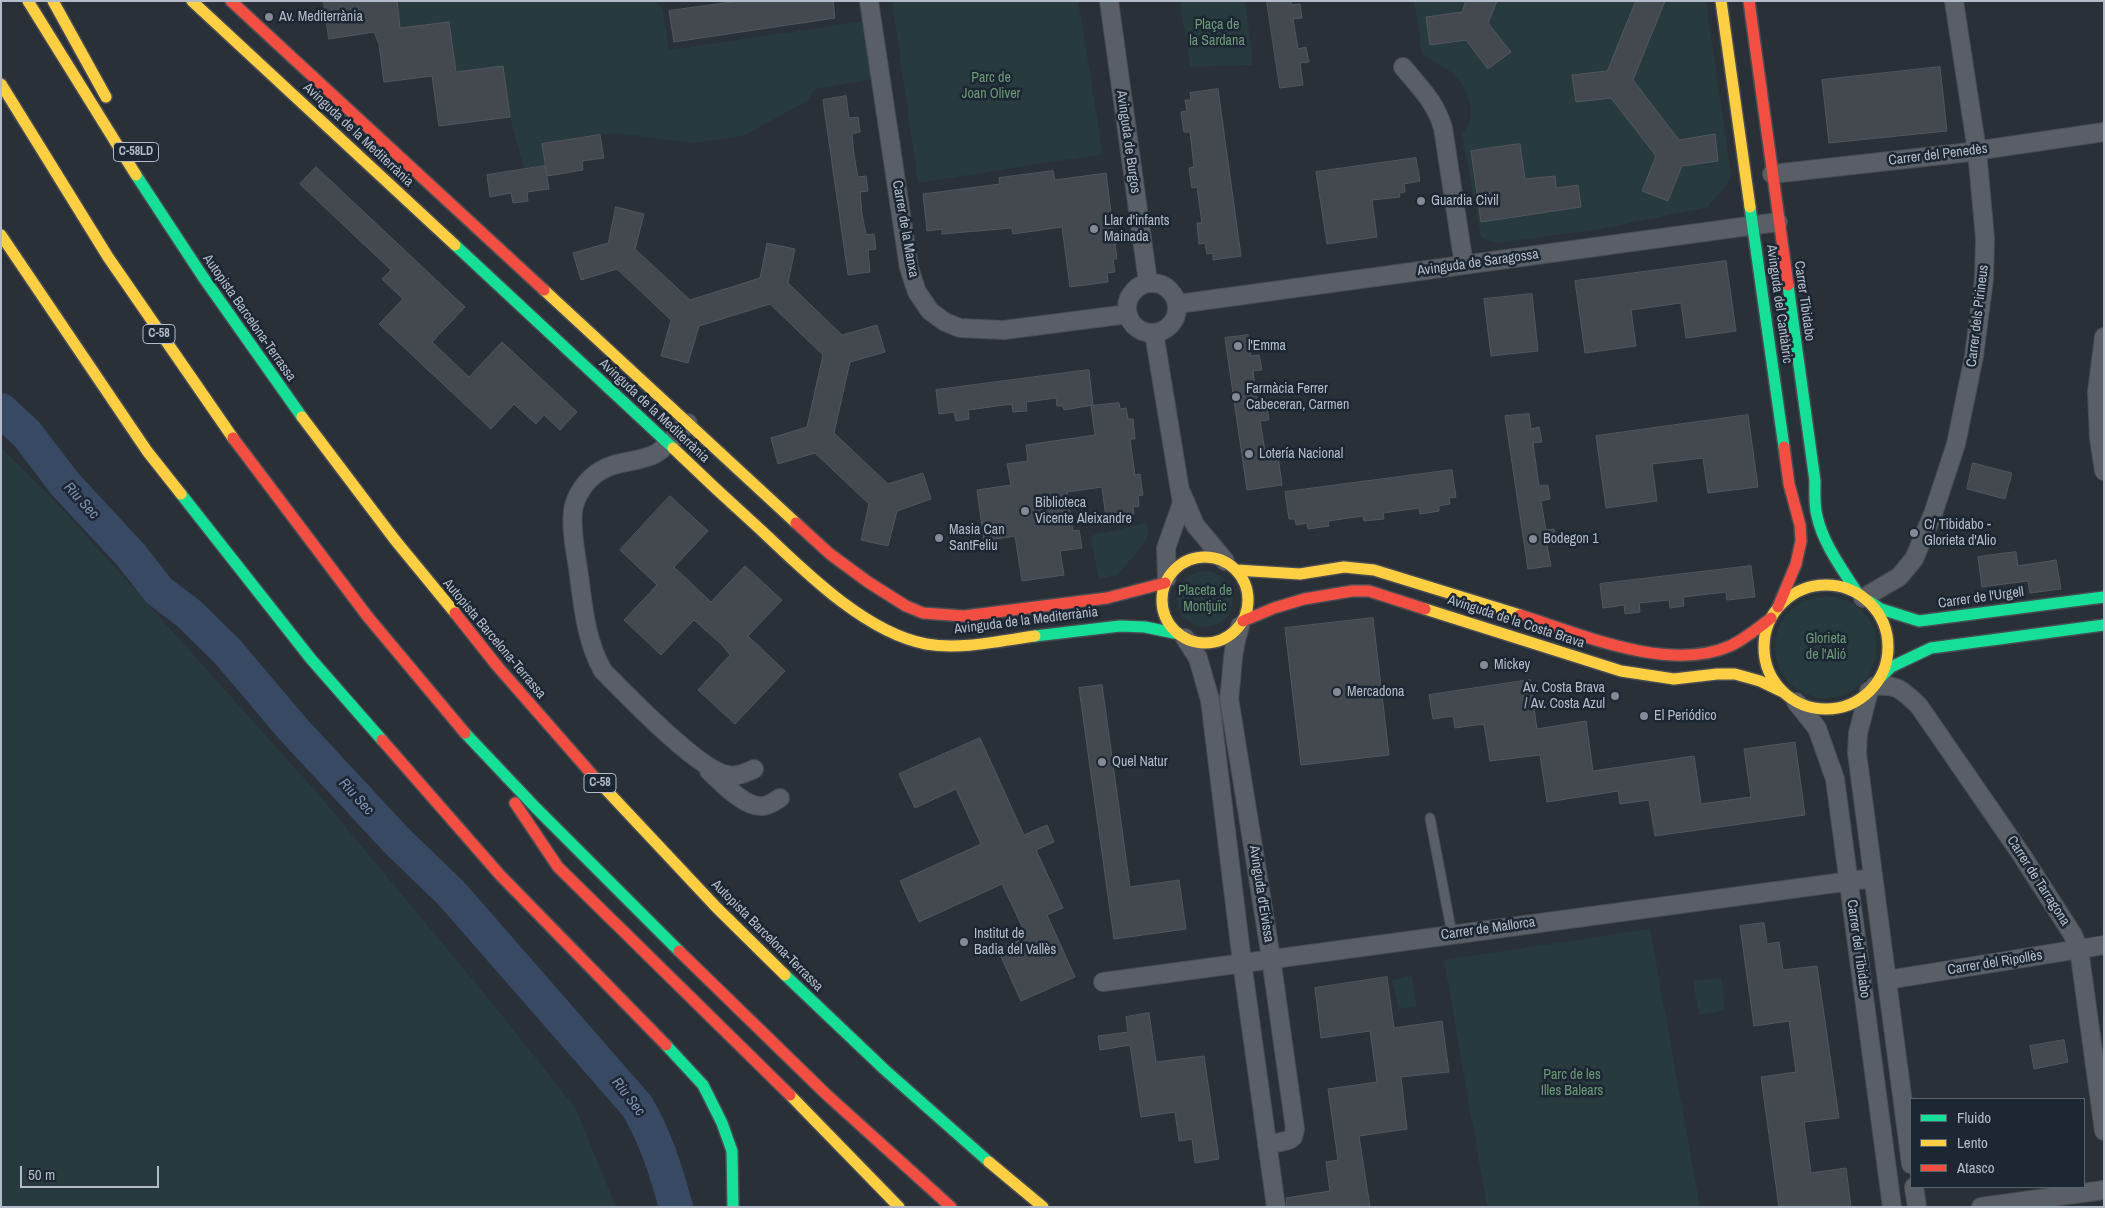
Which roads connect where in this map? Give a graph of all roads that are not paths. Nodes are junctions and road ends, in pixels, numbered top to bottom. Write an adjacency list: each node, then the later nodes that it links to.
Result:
1 (28, 1): 22 (main road, Autopista Barcelona-Terrassa / C-58)
2 (53, 1): 12 (main road)
3 (192, 1): 28 (main road, Avinguda de la Mediterrània)
4 (232, 1): 27 (main road, Avinguda de la Mediterrània)
5 (869, 1): 24 (street, Carrer de la Manxa)
6 (1109, 1): 21 (street, Avinguda de Burgos)
7 (1721, 1): 18 (main road, Avinguda del Cantàbric)
8 (1749, 1): 16 (main road, Carrer Tibidabo)
9 (1954, 1): 14 (street, Carrer dels Pirineus)
10 (1403, 67): 20 (street)
11 (1, 84): 42 (main road, C-58)
12 (110, 104)
13 (2104, 132): 14 (street, Carrer del Penedès)
14 (1977, 150): 16 (street, Carrer del Penedès); 33 (street, Carrer dels Pirineus)
15 (138, 156): 22 (main road, C-58LD)
16 (1772, 174): 17 (main road, Carrer Tibidabo)
17 (1778, 222): 18 (street, Avinguda de Saragossa); 33 (main road, Carrer Tibidabo)
18 (1752, 226): 20 (street, Avinguda de Saragossa); 35 (main road, Avinguda del Cantàbric)
19 (1, 235): 61 (main road)
20 (1464, 265): 23 (street, Avinguda de Saragossa)
21 (1148, 282): 23 (street); 24 (street)
22 (218, 302): 64 (main road, Autopista Barcelona-Terrassa / C-58)
23 (1178, 304): 25 (street)
24 (1128, 314): 25 (street)
25 (1154, 333): 30 (street)
26 (2104, 337): 29 (street)
27 (688, 422): 28 (street); 32 (main road, Avinguda de la Mediterrània)
28 (668, 444): 39 (main road, Avinguda de la Mediterrània); 43 (street)
29 (2104, 471)
30 (1181, 491): 31 (street); 32 (street)
31 (1231, 566): 32 (main road); 36 (main road, Avinguda de la Costa Brava); 37 (main road)
32 (1166, 580): 39 (main road)
33 (1863, 597): 34 (main road, Carrer de l'Urgell); 35 (main road); 40 (main road)
34 (2104, 597)
35 (1778, 607): 36 (main road)
36 (1771, 618): 41 (main road)
37 (1241, 623): 39 (main road); 41 (main road, Avinguda de la Costa Brava); 52 (street, Avinguda d'Eivissa)
38 (2104, 625): 40 (main road)
39 (1182, 636): 53 (street, Avinguda d'Eivissa)
40 (1875, 685): 41 (main road); 47 (street, Carrer del Tibidabo); 51 (street, Carrer de Tarragona)
41 (1789, 697): 48 (street, Carrer del Tibidabo)
42 (481, 752): 62 (main road); 63 (main road, C-58)
43 (694, 758): 44 (street); 45 (street)
44 (754, 769)
45 (780, 798)
46 (1430, 818): 49 (lane)
47 (1873, 878): 48 (street, Carrer de Mallorca); 54 (street, Carrer del Tibidabo)
48 (1849, 881): 49 (street, Carrer de Mallorca); 66 (street, Carrer del Tibidabo)
49 (1452, 934): 52 (street, Carrer de Mallorca)
50 (2104, 946): 51 (street, Carrer del Ripollès)
51 (2079, 949): 54 (street, Carrer del Ripollès); 56 (street, Carrer de Tarragona)
52 (1271, 958): 53 (street, Carrer de Mallorca); 57 (street, Avinguda d'Eivissa)
53 (1242, 962): 55 (street, Carrer de Mallorca); 57 (street, Avinguda d'Eivissa)
54 (1886, 980): 58 (street, Carrer del Tibidabo)
55 (1103, 982)
56 (2104, 1131)
57 (1267, 1141): 65 (street)
58 (1910, 1157)
59 (1914, 1188): 67 (street)
60 (2104, 1190): 68 (street)
61 (732, 1207)
62 (899, 1207)
63 (951, 1207)
64 (1044, 1207)
65 (1276, 1207)
66 (1892, 1207)
67 (1917, 1207)
68 (1981, 1207)

